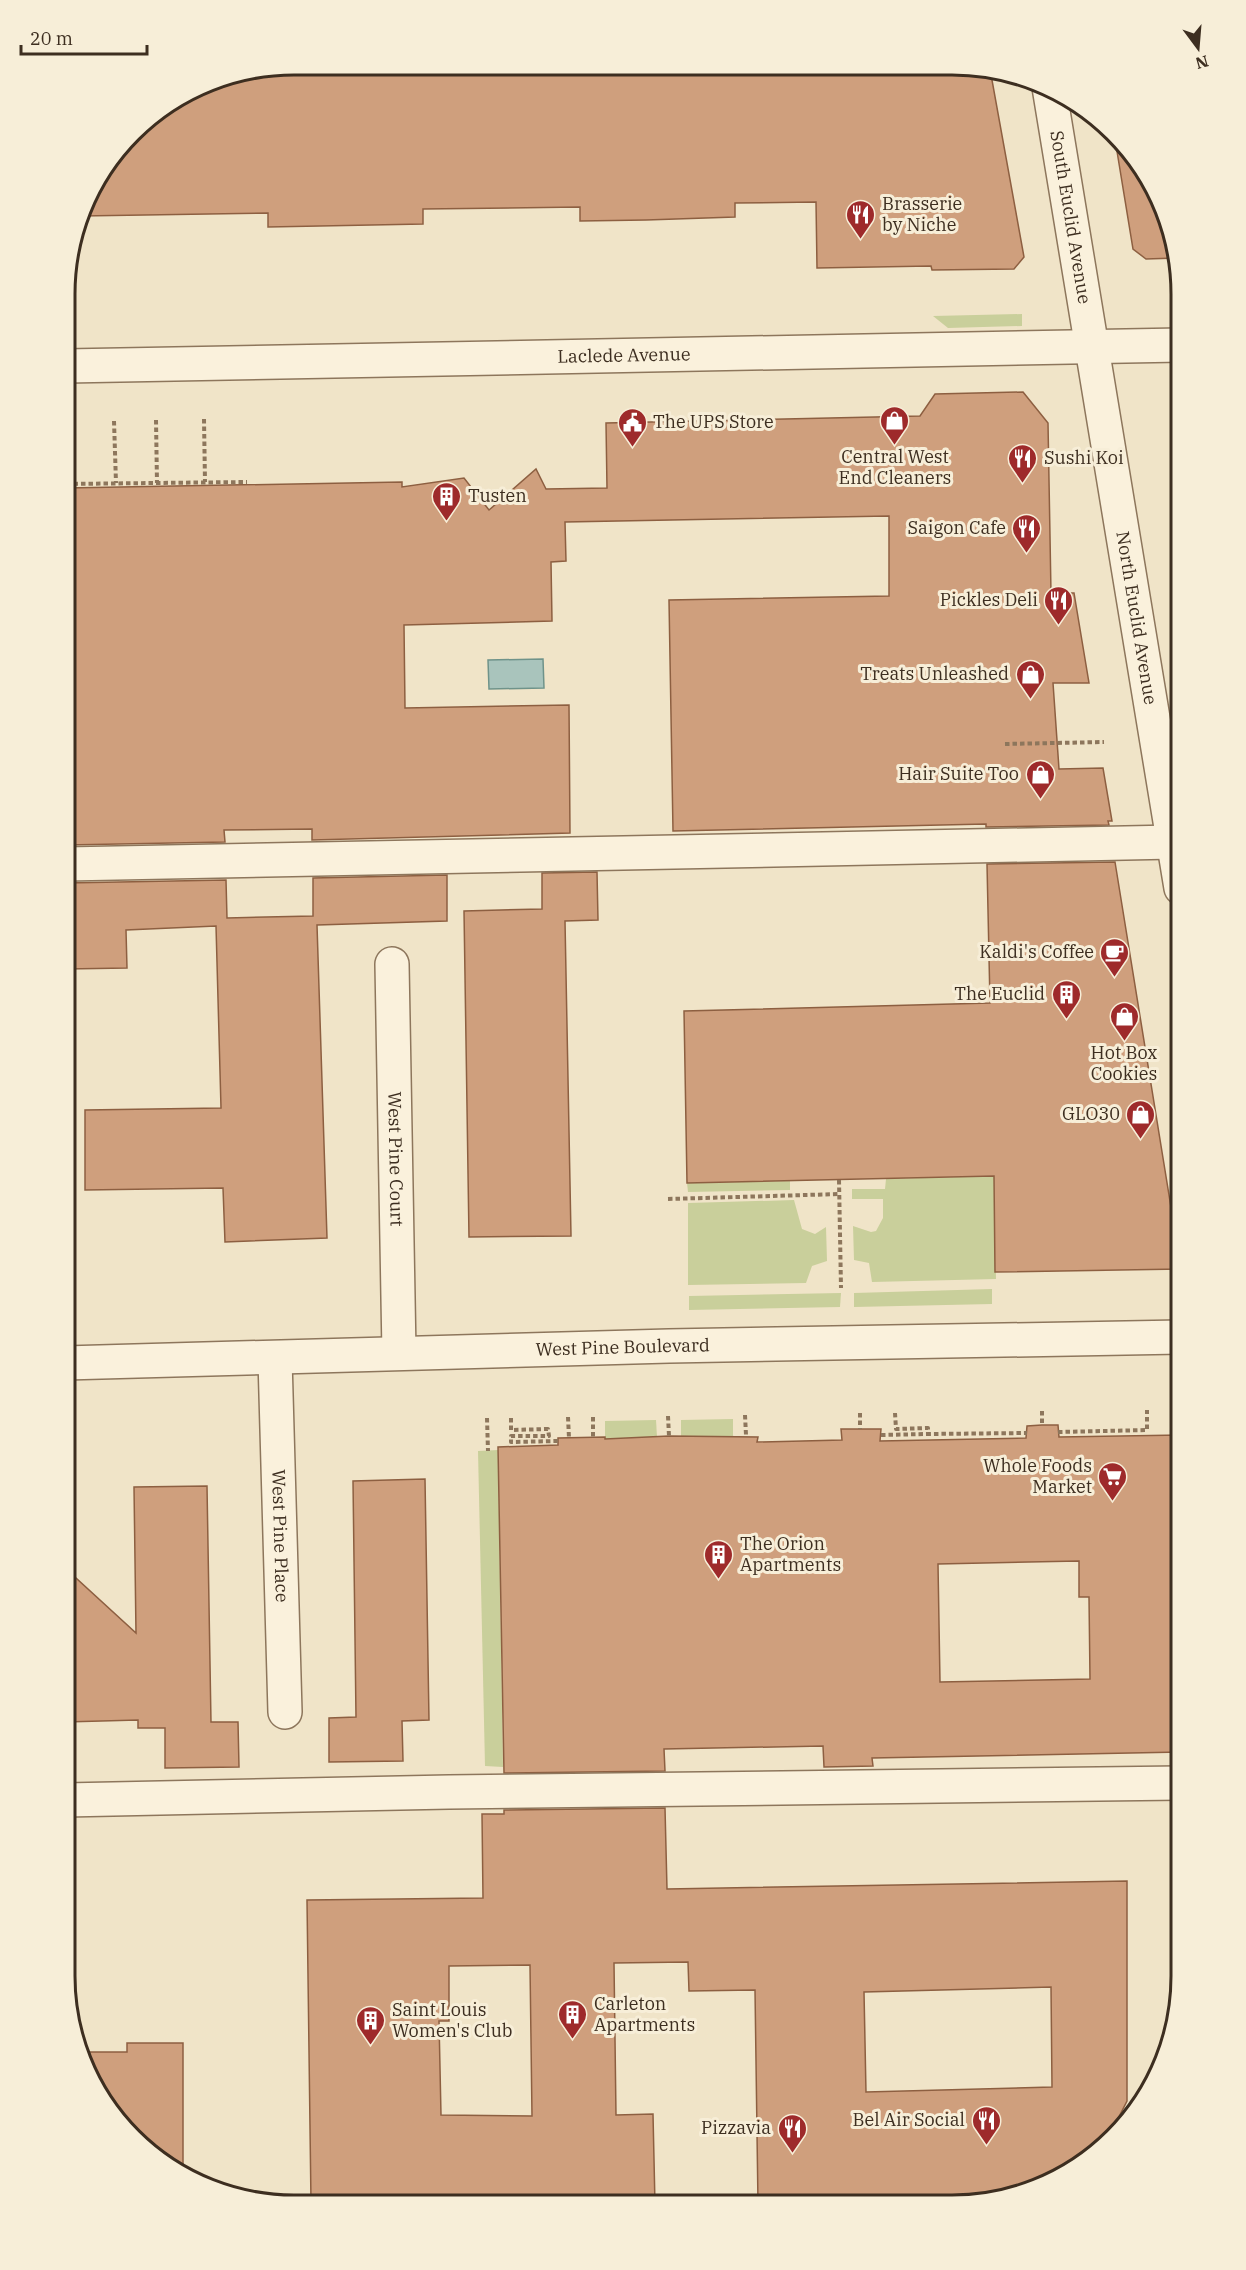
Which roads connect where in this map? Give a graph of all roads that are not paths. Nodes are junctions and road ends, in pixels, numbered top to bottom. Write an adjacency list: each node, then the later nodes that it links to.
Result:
1 (1051, 99): 3 (street, South Euclid Avenue)
2 (1171, 345): 3 (street, Laclede Avenue)
3 (1094, 347): 4 (street, Laclede Avenue); 5 (street, North Euclid Avenue)
4 (75, 366)
5 (1171, 823)
6 (1171, 842): 7 (street)
7 (75, 864)
8 (392, 964): 10 (street, West Pine Court)
9 (1171, 1337): 10 (street, West Pine Boulevard)
10 (399, 1353): 11 (street, West Pine Boulevard)
11 (275, 1359): 12 (street, West Pine Boulevard); 13 (street, West Pine Place)
12 (75, 1363)
13 (285, 1712)
14 (1171, 1783): 15 (street)
15 (75, 1800)

